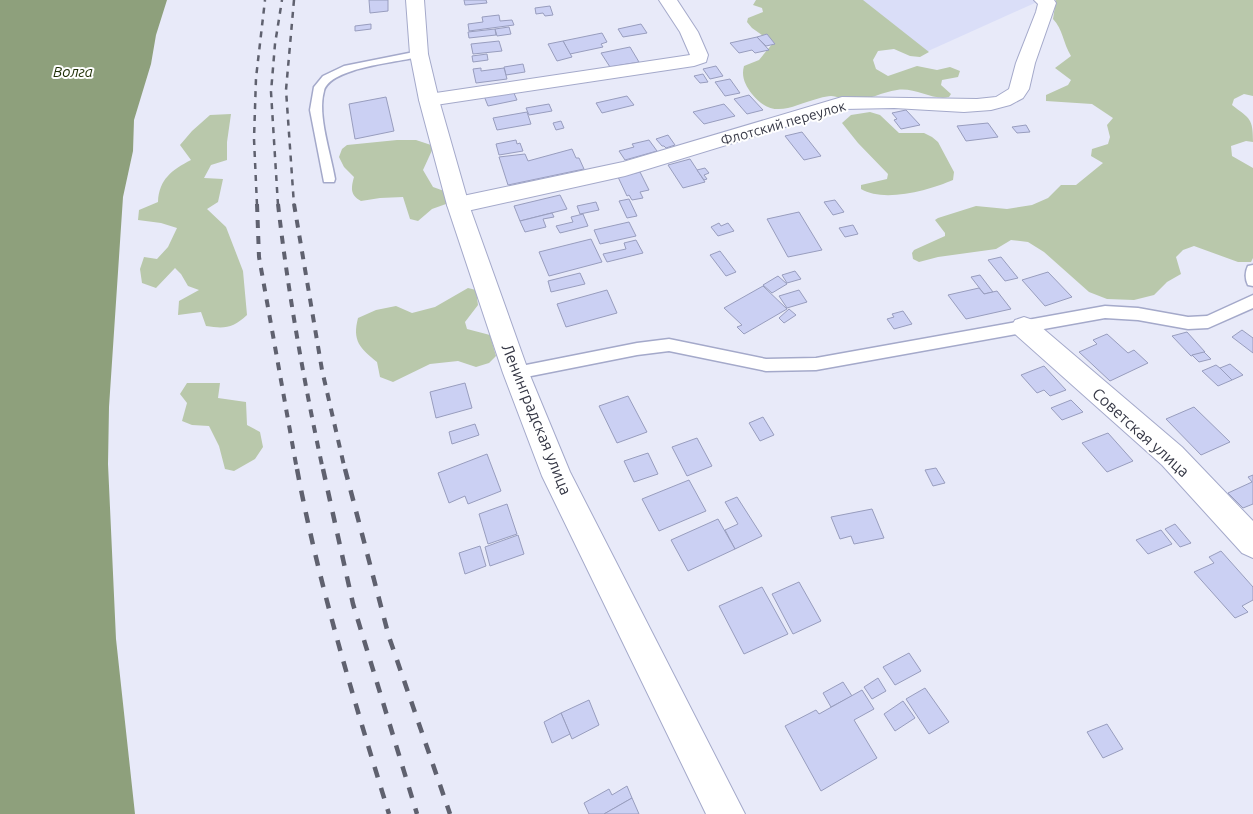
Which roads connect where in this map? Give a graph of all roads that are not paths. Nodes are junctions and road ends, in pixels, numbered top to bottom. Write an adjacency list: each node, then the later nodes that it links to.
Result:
1 (416, 0): 4 (street, Ленинградская улица)
2 (668, 0): 5 (street)
3 (1045, 2): 7 (street, Флотский переулок)
4 (419, 54): 5 (street, Ленинградская улица); 6 (lane)
5 (429, 100): 7 (street, Ленинградская улица)
6 (329, 179)
7 (458, 205): 12 (street, Ленинградская улица)
8 (1253, 270): 9 (lane)
9 (1253, 281)
10 (1253, 301): 11 (lane)
11 (1024, 327): 12 (lane); 13 (street, Советская улица)
12 (516, 373): 14 (street, Ленинградская улица)
13 (1253, 543)
14 (726, 814)

